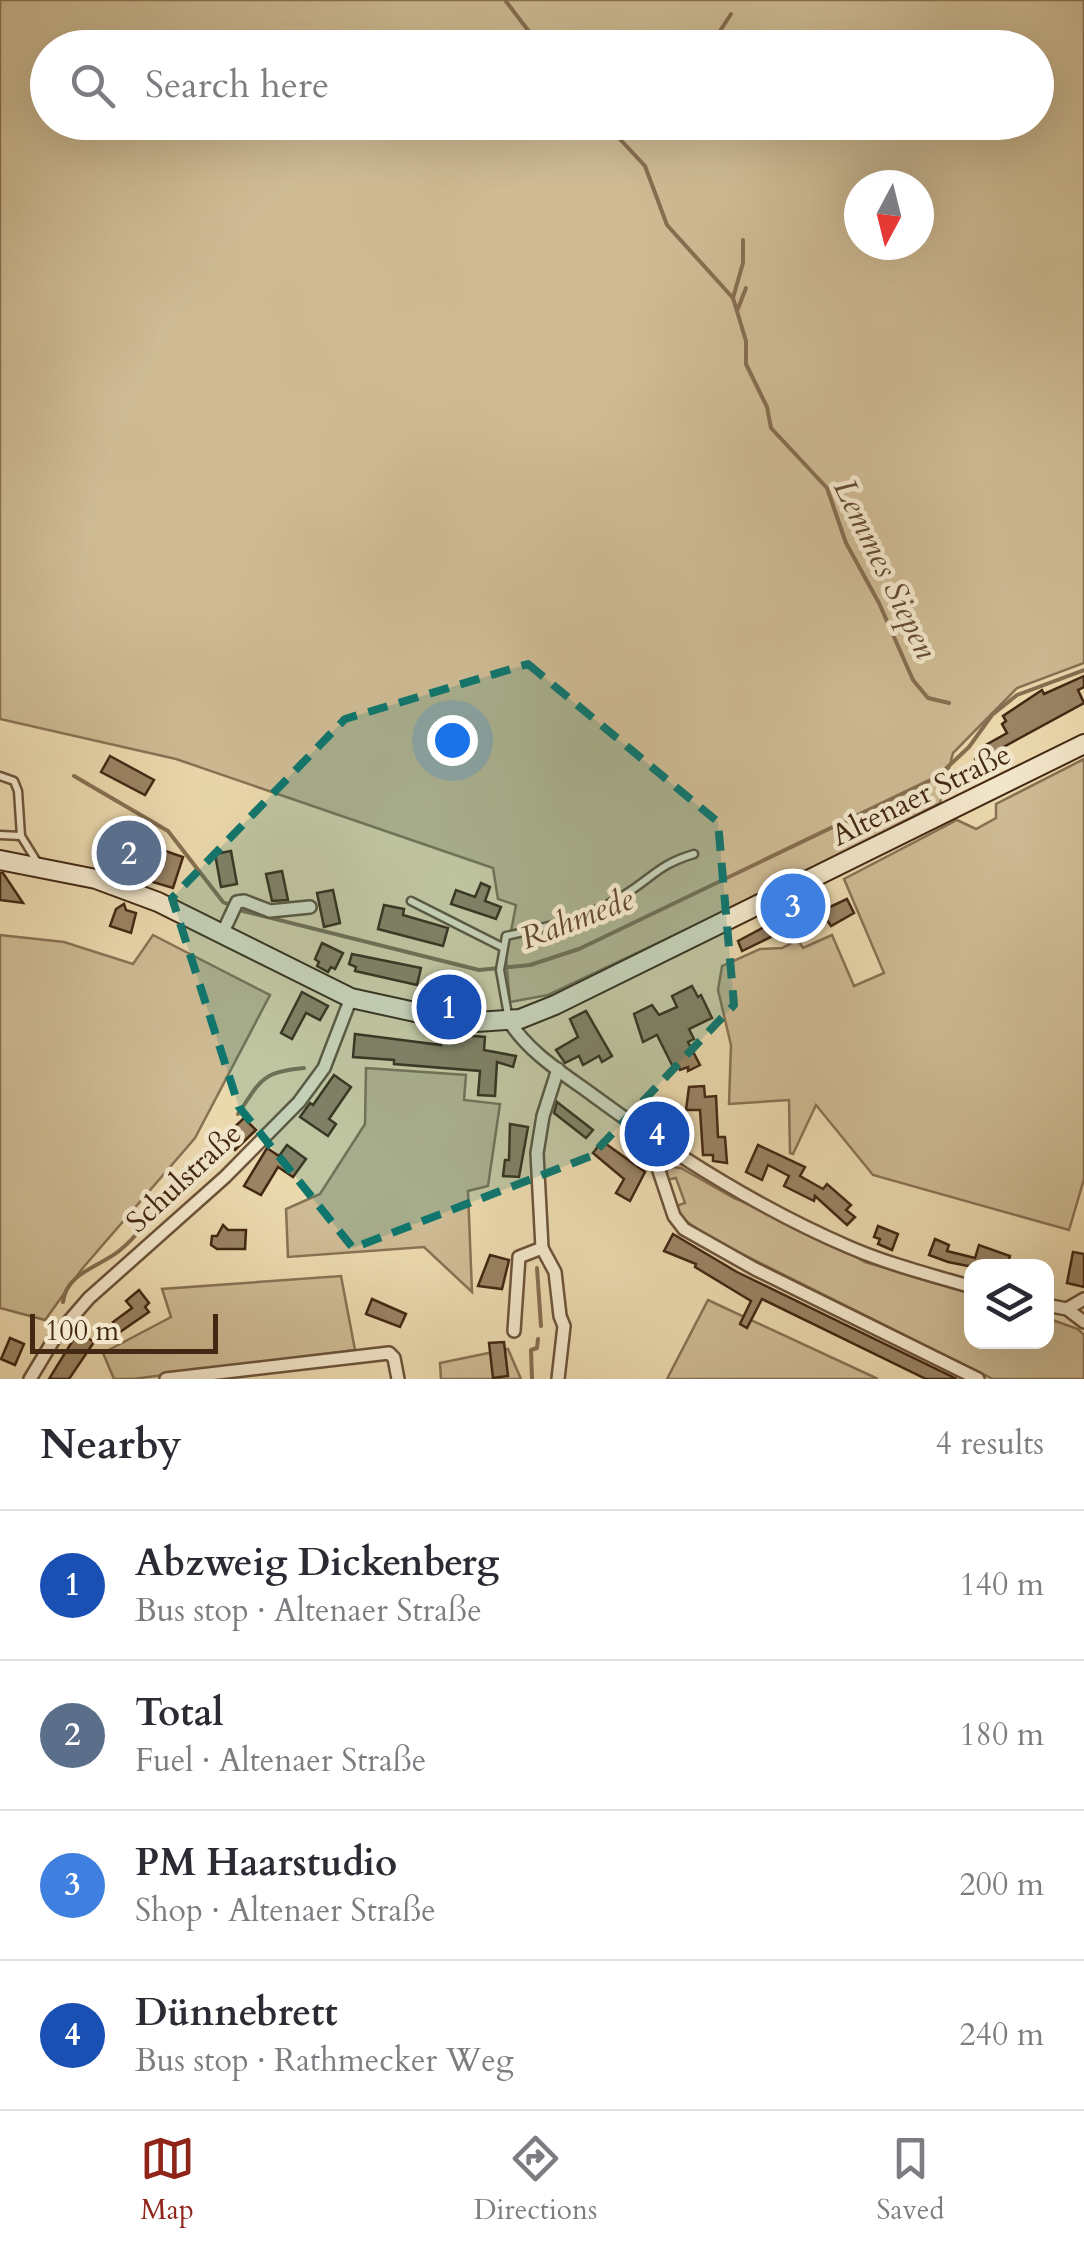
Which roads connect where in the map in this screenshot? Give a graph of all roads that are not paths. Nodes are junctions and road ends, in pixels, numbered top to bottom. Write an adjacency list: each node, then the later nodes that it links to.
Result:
1 (1084, 744): 13 (main road, Altenaer Straße)
2 (0, 776): 4 (lane)
3 (0, 835): 4 (lane)
4 (21, 836): 7 (lane)
5 (694, 854): 11 (lane)
6 (0, 860): 7 (main road, Altenaer Straße)
7 (40, 866): 10 (main road, Altenaer Straße)
8 (411, 901): 11 (lane)
9 (310, 907): 10 (street)
10 (223, 932): 12 (main road, Altenaer Straße)
11 (502, 946): 13 (lane)
12 (352, 998): 13 (main road, Altenaer Straße); 23 (street, Schulstraße)
13 (510, 1021): 14 (street)
14 (558, 1070): 15 (street); 16 (street)
15 (664, 1146): 17 (street); 27 (street)
16 (542, 1248): 22 (street); 26 (street)
17 (964, 1285)
18 (1084, 1299): 20 (street)
19 (1054, 1307): 20 (street)
20 (1067, 1309): 21 (street)
21 (1084, 1322)
22 (514, 1331)
23 (30, 1379)
24 (166, 1379): 25 (street)
25 (398, 1379)
26 (558, 1379)
27 (978, 1379)

